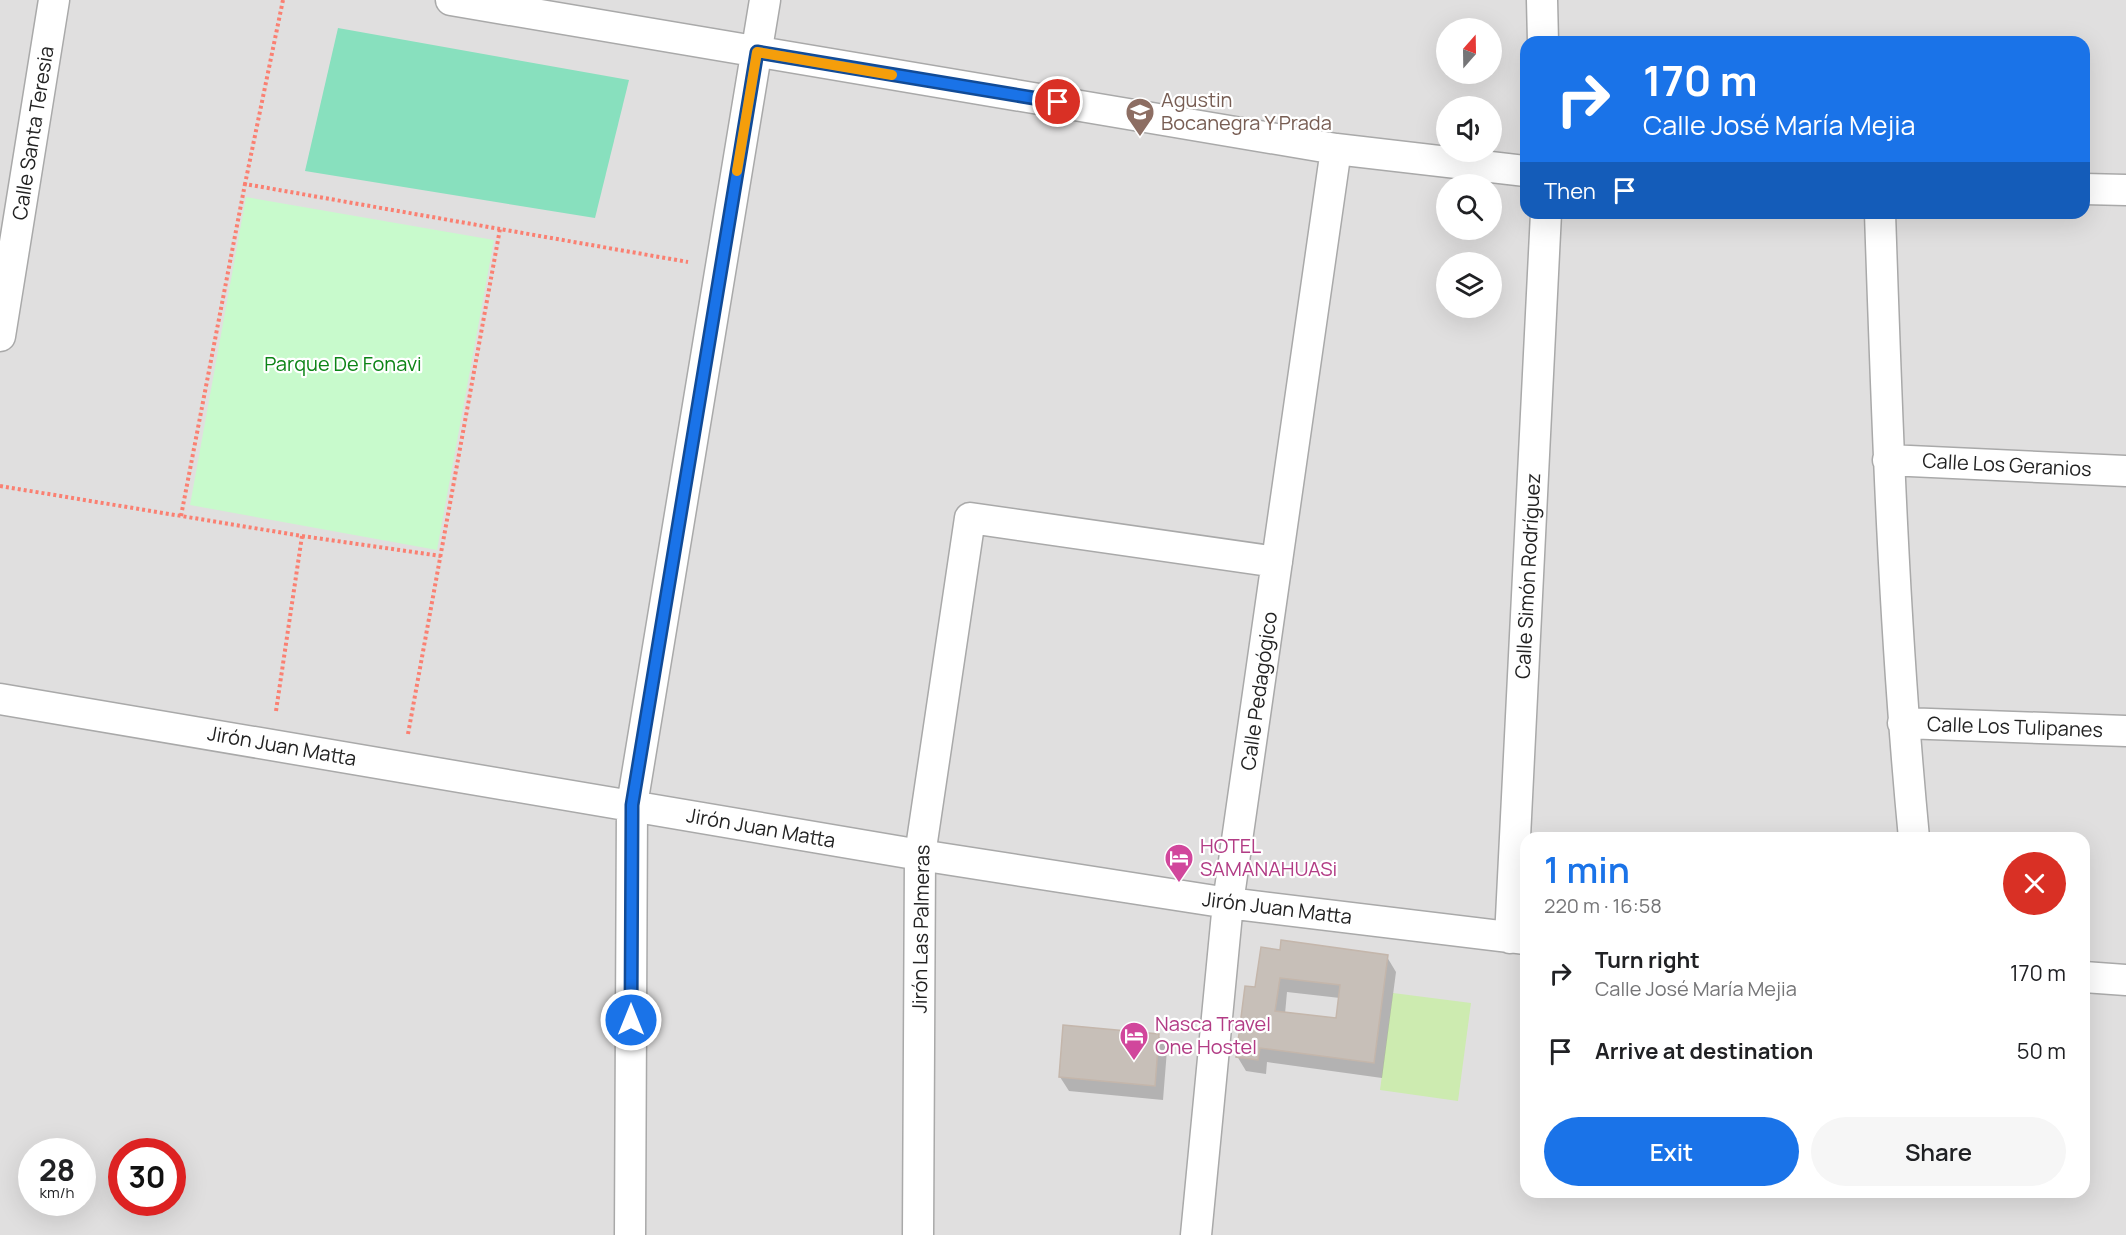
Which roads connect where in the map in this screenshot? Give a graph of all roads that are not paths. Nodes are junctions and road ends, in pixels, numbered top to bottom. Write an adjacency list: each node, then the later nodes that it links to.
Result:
1 (54, 0): 13 (street, Calle Santa Teresia)
2 (451, 0): 6 (street)
3 (765, 0): 6 (street)
4 (1542, 0): 5 (street)
5 (1544, 36)
6 (757, 52): 7 (street); 20 (street)
7 (1336, 148): 8 (street); 16 (street, Calle Pedagógico)
8 (1520, 170)
9 (2090, 189): 10 (street)
10 (2126, 190)
11 (1546, 219): 21 (street, Calle Simón Rodríguez)
12 (1880, 219): 14 (street)
13 (0, 336)
14 (1888, 460): 15 (street, Calle Los Geranios); 18 (street)
15 (2126, 471)
16 (1277, 562): 23 (street, Jirón Las Palmeras); 25 (street, Calle Pedagógico)
17 (0, 699): 20 (street, Jirón Juan Matta)
18 (1903, 723): 19 (street, Calle Los Tulipanes); 22 (street)
19 (2126, 731)
20 (632, 805): 23 (street, Jirón Juan Matta); 29 (street)
21 (1522, 832)
22 (1913, 832)
23 (920, 855): 25 (street, Jirón Juan Matta); 30 (street, Jirón Las Palmeras)
24 (1520, 887): 26 (street, Calle Simón Rodríguez)
25 (1228, 903): 26 (street, Jirón Juan Matta); 31 (street, Calle Pedagógico)
26 (1518, 939)
27 (2090, 977): 28 (street)
28 (2126, 980)
29 (630, 1235)
30 (918, 1235)
31 (1196, 1235)

